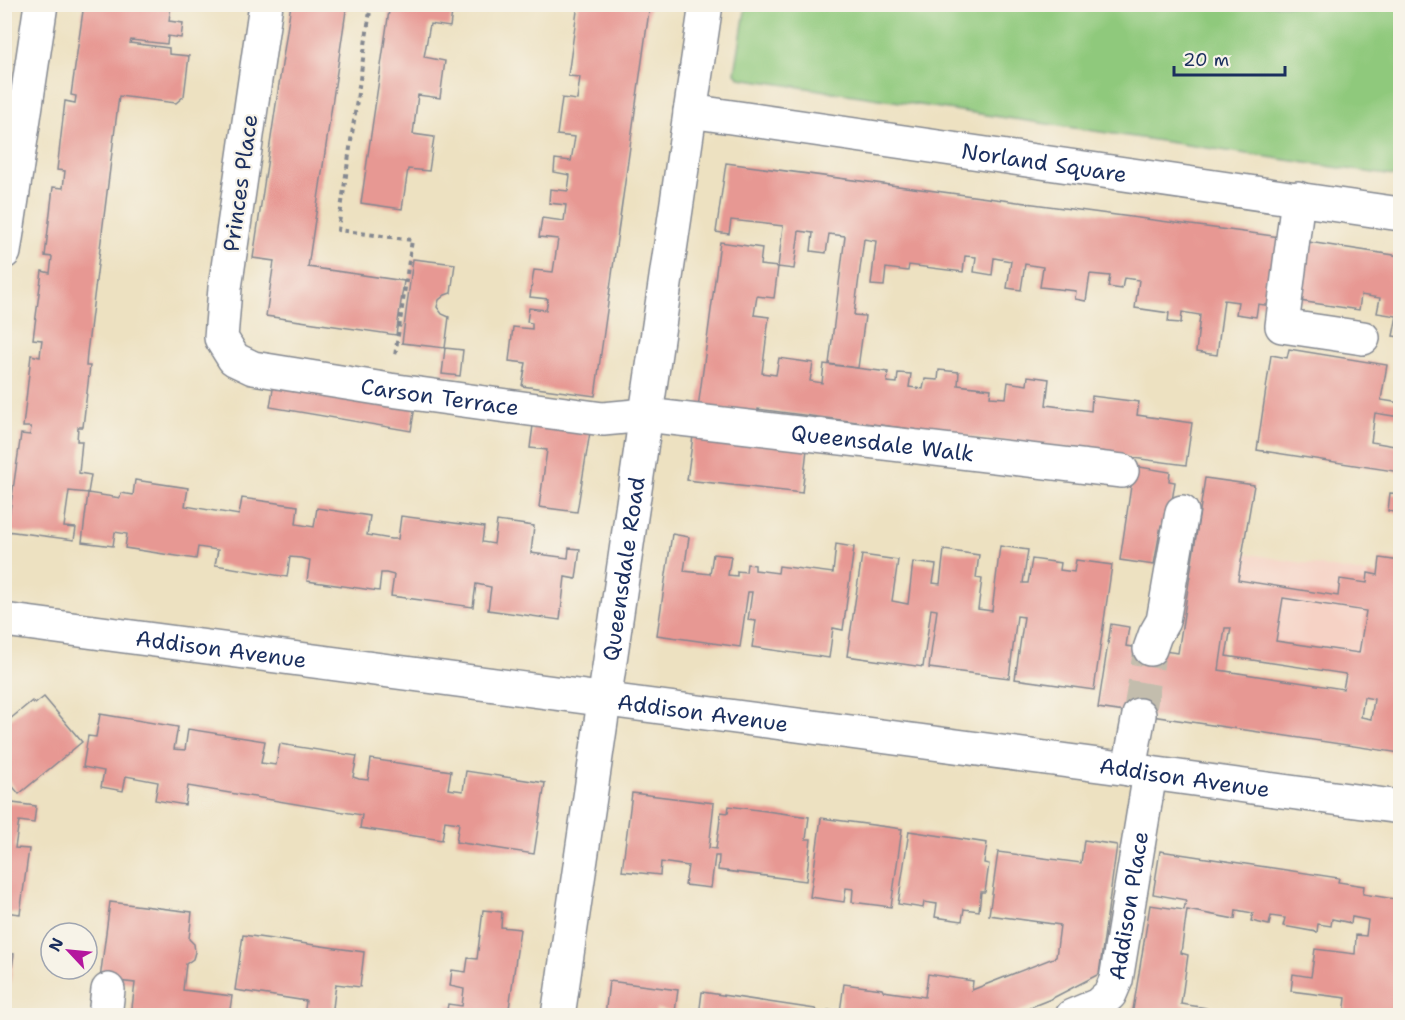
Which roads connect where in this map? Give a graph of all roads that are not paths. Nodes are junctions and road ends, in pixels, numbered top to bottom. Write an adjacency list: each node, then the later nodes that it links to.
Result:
1 (41, 4): 5 (street)
2 (266, 4): 10 (street, Princes Place)
3 (706, 4): 4 (street)
4 (690, 111): 6 (street, Norland Square); 11 (street, Queensdale Road)
5 (13, 138): 8 (street)
6 (1298, 198): 7 (street, Norland Square); 9 (street)
7 (1401, 214)
8 (4, 252)
9 (1363, 338)
10 (234, 359): 11 (street, Carson Terrace)
11 (646, 415): 12 (street, Queensdale Walk); 16 (street, Queensdale Road)
12 (1122, 471)
13 (1182, 512): 15 (street)
14 (4, 620): 16 (street, Addison Avenue)
15 (1150, 649)
16 (604, 700): 18 (street, Addison Avenue); 20 (street, Queensdale Road)
17 (1139, 715): 18 (street, Addison Place)
18 (1139, 771): 19 (street, Addison Avenue); 21 (street, Addison Place)
19 (1401, 807)
20 (558, 1016)
21 (1072, 1016)

